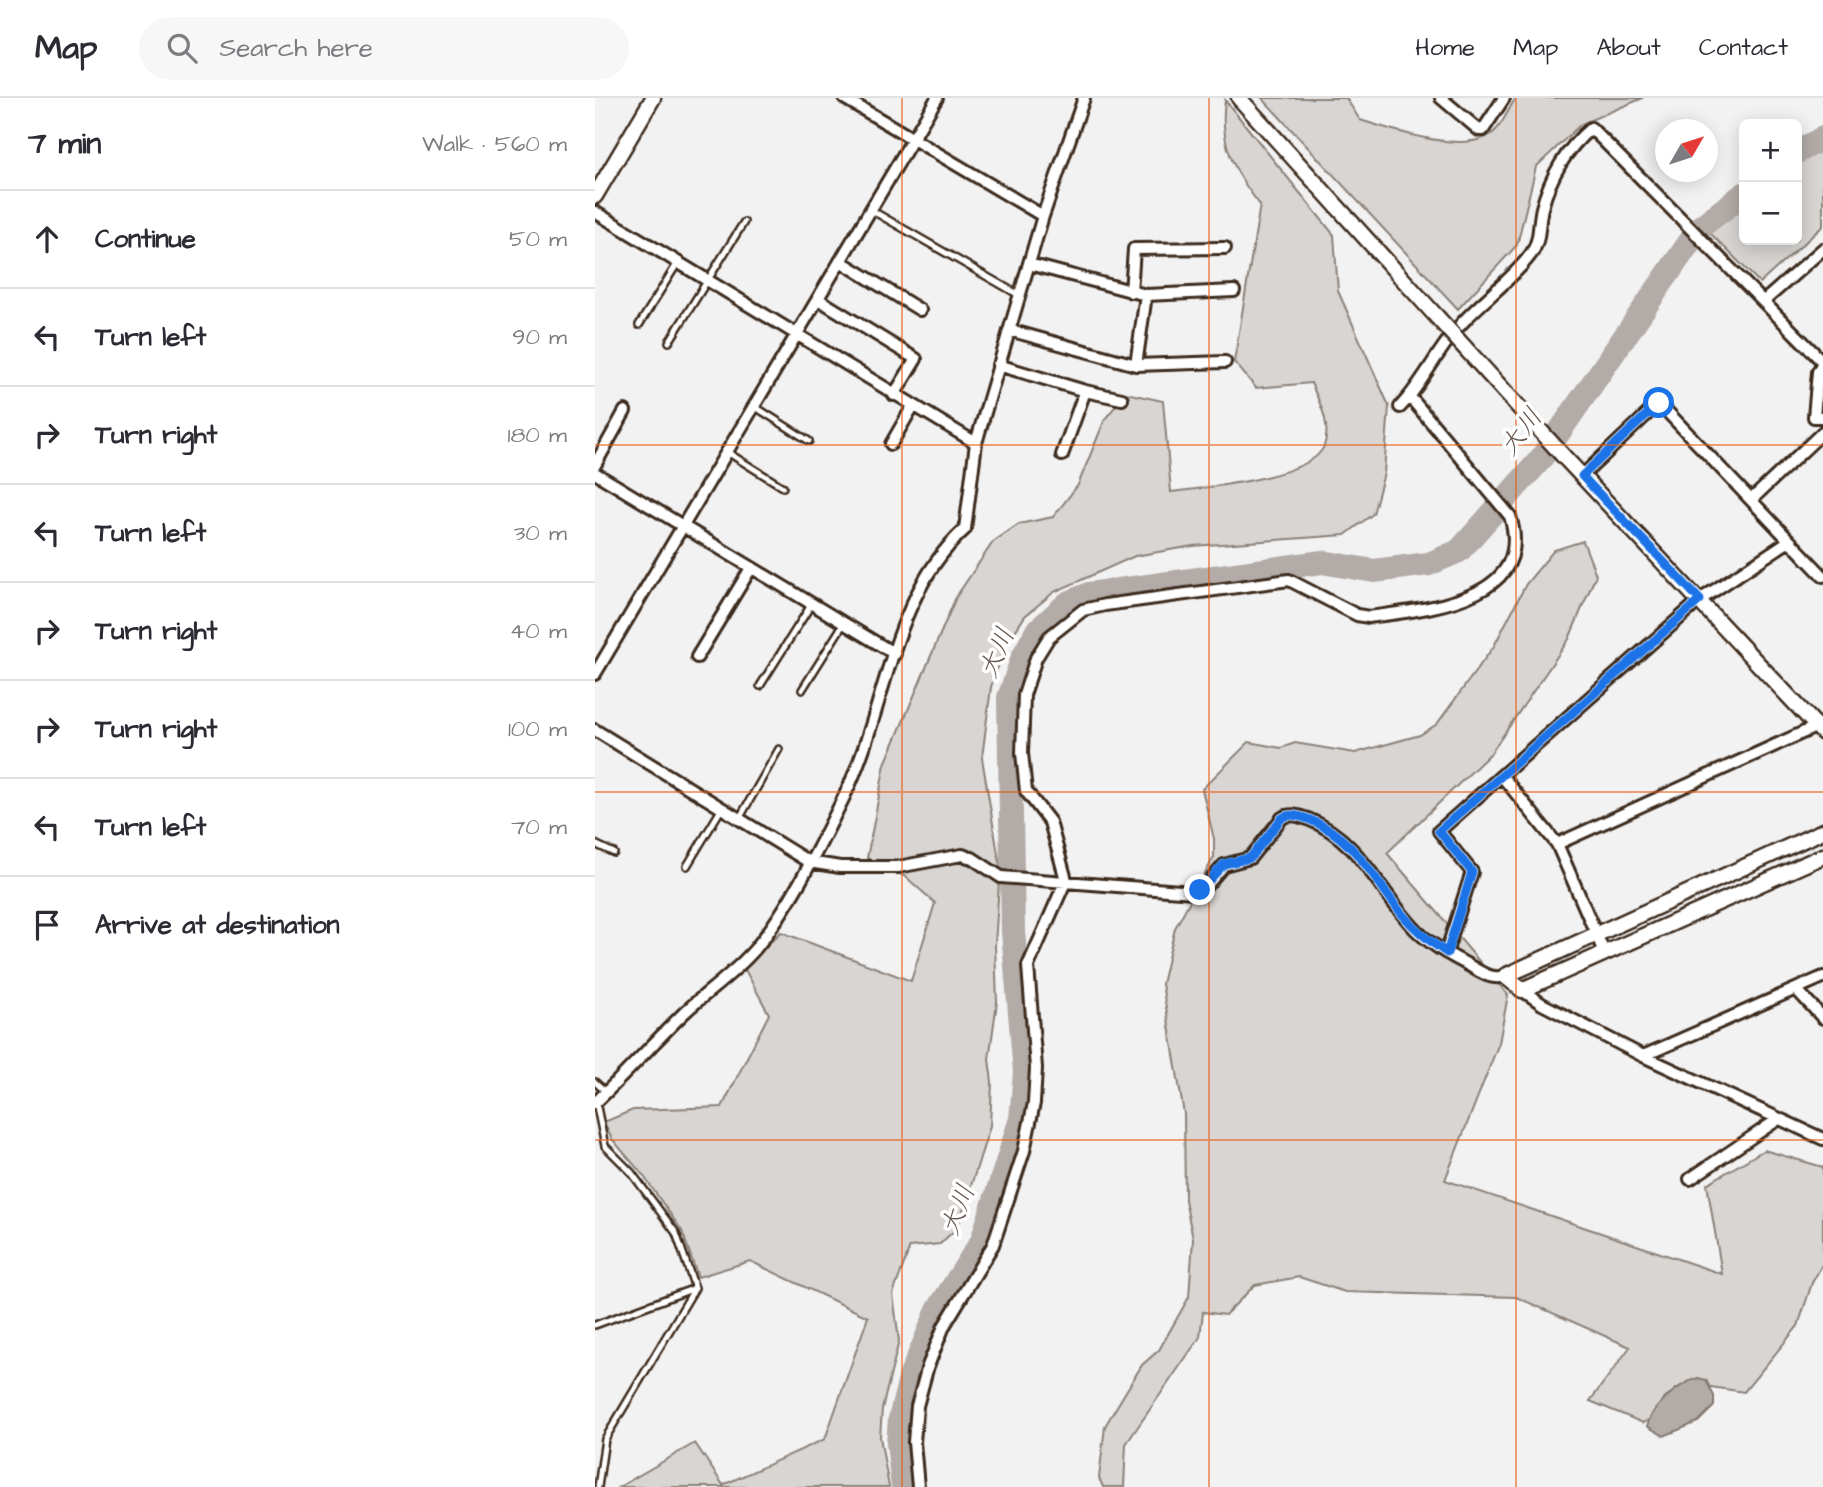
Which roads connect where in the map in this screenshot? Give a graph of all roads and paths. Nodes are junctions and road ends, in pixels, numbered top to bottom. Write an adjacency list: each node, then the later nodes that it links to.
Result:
1 (653, 98): 9 (street)
2 (844, 98): 8 (street)
3 (937, 98): 8 (street)
4 (1084, 98): 12 (street)
5 (1239, 98): 52 (street, bridge)
6 (1441, 98): 7 (street)
7 (1504, 98)
8 (913, 138): 10 (street); 12 (street)
9 (595, 196)
10 (871, 210): 16 (street); 22 (lane)
11 (595, 212): 17 (street)
12 (1043, 216): 18 (street)
13 (744, 222): 19 (lane)
14 (1225, 248): 21 (street)
15 (1823, 249): 25 (street)
16 (841, 261): 24 (street); 26 (street)
17 (677, 264): 19 (street); 27 (lane)
18 (1029, 264): 21 (street); 22 (street)
19 (707, 282): 29 (street); 30 (lane)
20 (1234, 291): 23 (street)
21 (1131, 292): 23 (street)
22 (1019, 295): 28 (street)
23 (1146, 295): 34 (street)
24 (818, 299): 29 (street); 36 (street)
25 (1764, 301): 32 (street); 37 (street)
26 (920, 310)
27 (639, 324)
28 (1009, 330): 33 (street); 34 (street)
29 (796, 334): 36 (street); 39 (street)
30 (669, 342)
31 (1225, 362): 34 (street)
32 (1823, 362): 43 (street)
33 (998, 365): 35 (street); 46 (street)
34 (1136, 365)
35 (1084, 391): 38 (street); 49 (street)
36 (894, 395): 40 (street)
37 (1410, 397): 41 (street); 80 (street)
38 (1122, 399)
39 (754, 406): 45 (lane); 48 (street)
40 (913, 407): 46 (street); 47 (street)
41 (1400, 407)
42 (625, 411): 50 (street)
43 (1823, 417)
44 (1823, 432): 54 (street)
45 (809, 440)
46 (976, 443): 62 (street)
47 (891, 444)
48 (727, 452): 53 (lane); 55 (street)
49 (1062, 455)
50 (595, 466)
51 (595, 472): 55 (street)
52 (1582, 476): 54 (street); 59 (street)
53 (783, 487)
54 (1751, 500): 56 (street)
55 (684, 525): 57 (street); 64 (street)
56 (1789, 541): 58 (street); 59 (street)
57 (751, 568): 60 (street); 63 (street)
58 (1820, 568)
59 (1700, 600): 67 (street); 70 (street)
60 (811, 605): 61 (street); 65 (lane)
61 (844, 624): 62 (street); 66 (lane)
62 (895, 653): 78 (street)
63 (697, 657)
64 (595, 674)
65 (760, 687)
66 (802, 690)
67 (1821, 728): 75 (street)
68 (595, 730): 71 (street)
69 (779, 749): 72 (lane)
70 (1502, 776): 75 (street); 83 (street)
71 (722, 808): 72 (street); 79 (lane)
72 (739, 818): 78 (street)
73 (1823, 831): 81 (street)
74 (595, 844): 76 (lane)
75 (1557, 844): 81 (street)
76 (614, 853)
77 (1823, 856): 82 (street)
78 (809, 862): 80 (street); 91 (street)
79 (687, 866)
80 (1066, 880): 83 (street); 99 (street)
81 (1597, 936): 82 (street); 84 (street)
82 (1604, 952): 87 (street)
83 (1447, 953): 84 (street)
84 (1506, 976): 87 (street)
85 (1823, 977): 86 (street)
86 (1796, 989): 88 (street); 89 (street)
87 (1523, 990): 89 (street)
88 (1823, 1018)
89 (1643, 1056): 93 (street)
90 (595, 1082): 91 (lane)
91 (606, 1092): 92 (street)
92 (595, 1102): 96 (lane)
93 (1777, 1120): 94 (street); 95 (street)
94 (1823, 1139)
95 (1690, 1179)
96 (695, 1288): 97 (lane); 98 (lane)
97 (595, 1325)
98 (598, 1487)
99 (918, 1487)

